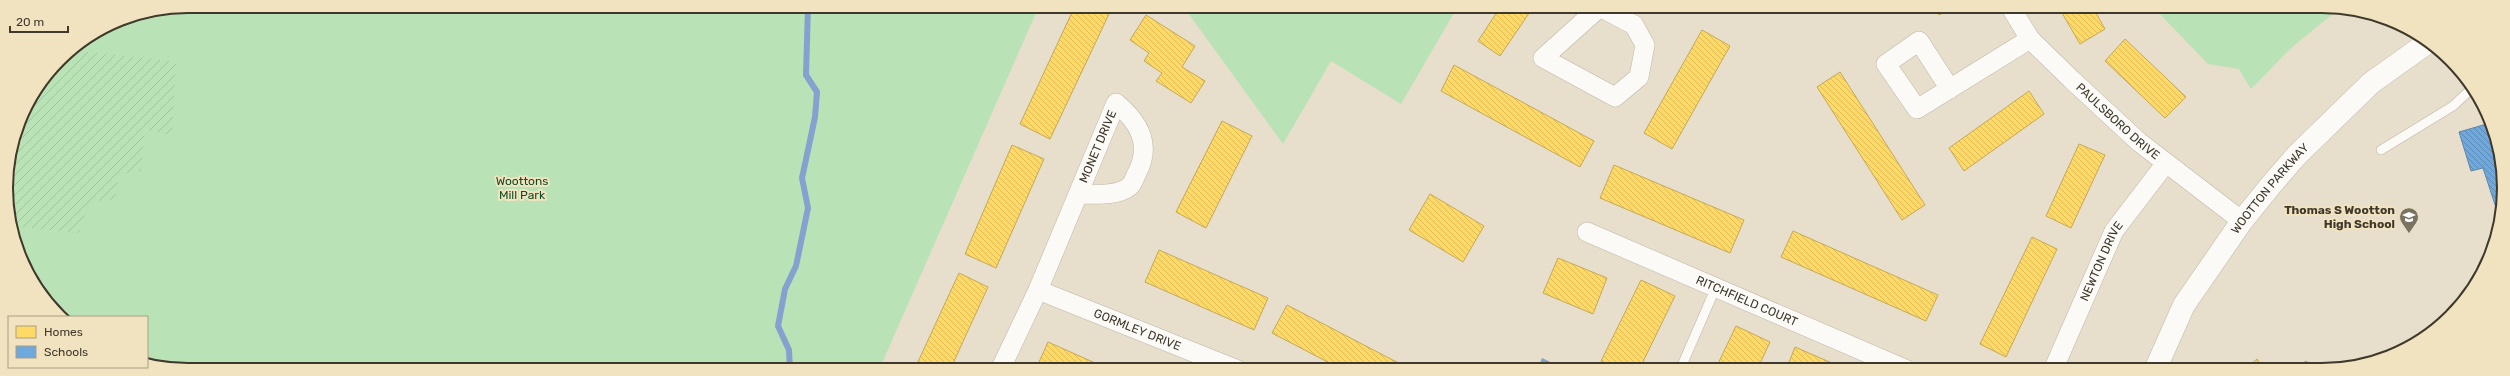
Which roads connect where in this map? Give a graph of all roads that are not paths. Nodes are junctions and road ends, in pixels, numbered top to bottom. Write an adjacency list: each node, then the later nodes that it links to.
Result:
1 (1593, 13): 2 (street)
2 (1611, 13)
3 (2014, 13): 4 (street, PAULSBORO DRIVE)
4 (2030, 39): 6 (street); 9 (street, PAULSBORO DRIVE)
5 (2424, 45): 11 (main road, WOOTTON PARKWAY)
6 (1950, 89)
7 (2468, 92): 8 (lane)
8 (2381, 150)
9 (2166, 163): 11 (street, PAULSBORO DRIVE); 19 (street, NEWTON DRIVE)
10 (1078, 194): 10 (street, MONET DRIVE); 14 (street, MONET DRIVE)
11 (2242, 221): 20 (main road, WOOTTON PARKWAY)
12 (1587, 232): 13 (street, RITCHFIELD COURT)
13 (1716, 288): 17 (lane); 18 (street, RITCHFIELD COURT)
14 (1038, 290): 15 (street, MONET DRIVE); 16 (street, GORMLEY DRIVE)
15 (1003, 363)
16 (1220, 363)
17 (1683, 363)
18 (1891, 363)
19 (2055, 363)
20 (2158, 363)

